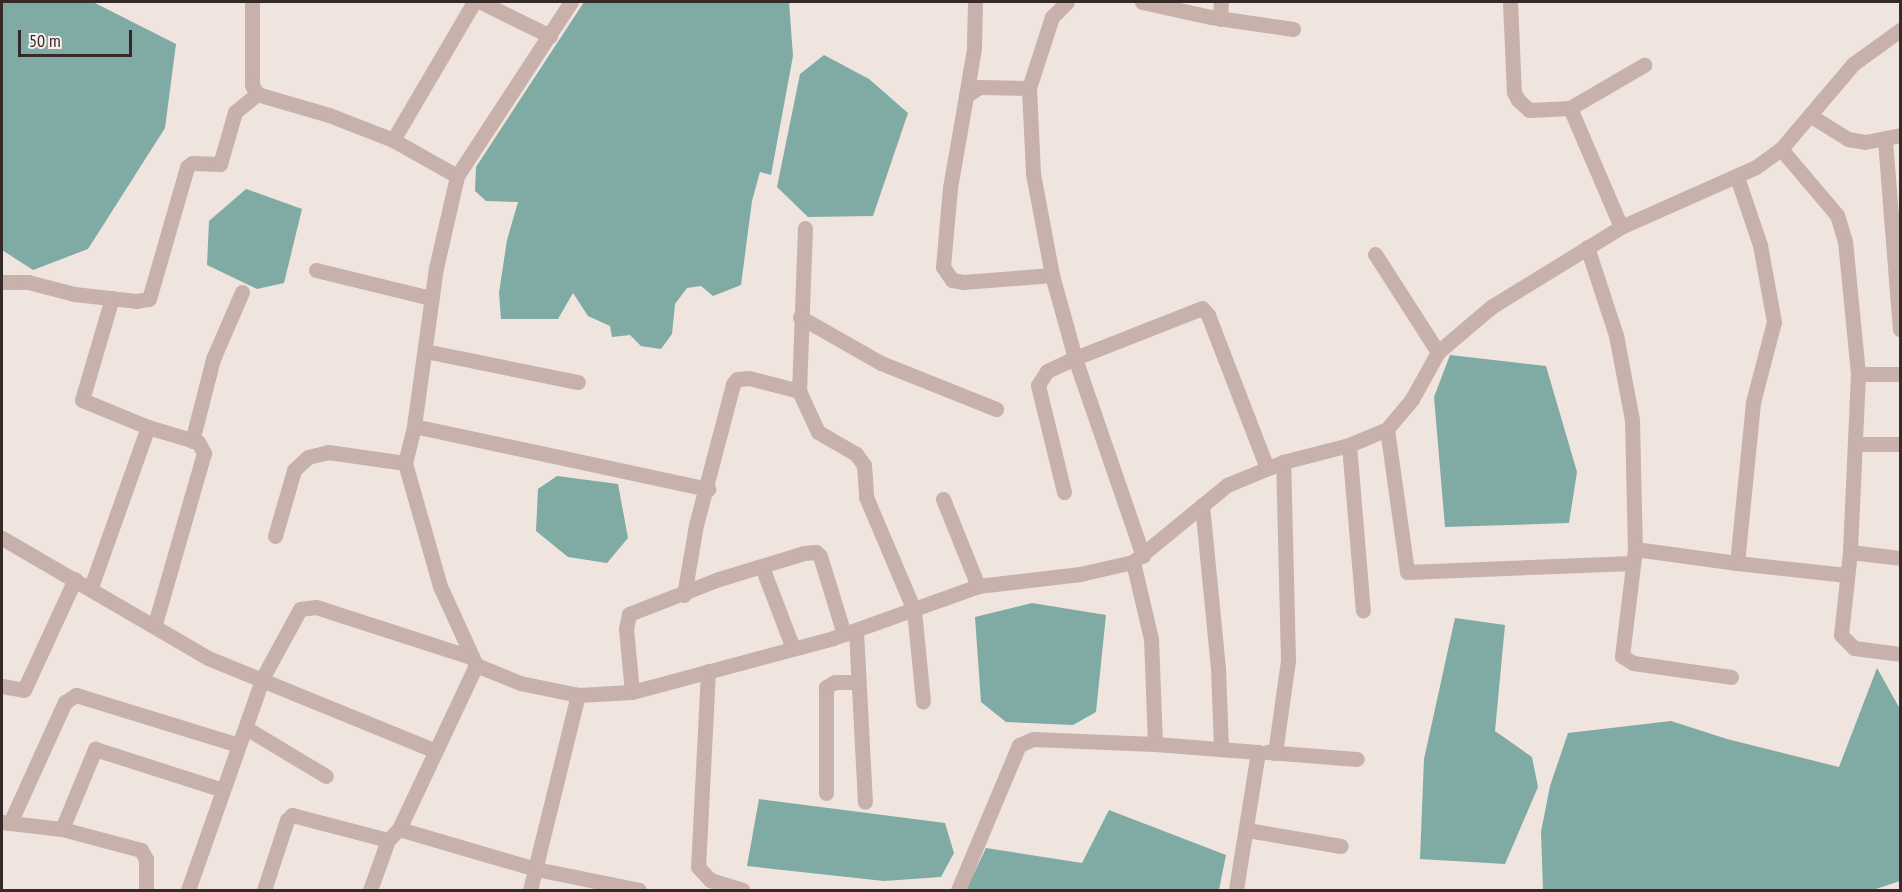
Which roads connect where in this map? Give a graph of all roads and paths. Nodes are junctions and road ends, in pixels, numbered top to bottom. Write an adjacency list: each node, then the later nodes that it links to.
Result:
1 (252, 2): 16 (street)
2 (474, 2): 21 (street)
3 (481, 2): 13 (street)
4 (571, 2): 13 (street)
5 (975, 2): 17 (street)
6 (1067, 2): 15 (street)
7 (1142, 2): 10 (street)
8 (1221, 2): 10 (street)
9 (1510, 2): 18 (street)
10 (1220, 19): 11 (street)
11 (1293, 29)
12 (1900, 30): 19 (street)
13 (550, 36): 24 (street)
14 (1644, 65): 18 (street)
15 (1029, 88): 17 (street); 31 (street)
16 (257, 94): 21 (street); 34 (street)
17 (966, 96): 31 (street)
18 (1570, 108): 26 (street)
19 (1811, 116): 22 (street); 23 (street)
20 (1900, 135): 22 (street)
21 (393, 140): 24 (street)
22 (1885, 140): 37 (street)
23 (1781, 149): 25 (street); 41 (street)
24 (457, 176): 35 (street)
25 (1737, 177): 26 (street); 66 (street)
26 (1621, 227): 28 (street)
27 (805, 228): 36 (street)
28 (1587, 247): 39 (street); 63 (street)
29 (1375, 254): 39 (street)
30 (316, 270): 35 (street)
31 (1052, 275): 40 (street)
32 (2, 282): 34 (street)
33 (242, 292): 49 (street)
34 (112, 298): 47 (street)
35 (431, 298): 38 (street)
36 (800, 318): 44 (street); 45 (street)
37 (1900, 328)
38 (424, 351): 43 (street); 46 (street)
39 (1438, 352): 48 (street)
40 (1075, 358): 55 (street); 57 (street); 65 (street)
41 (1858, 374): 42 (street); 50 (street)
42 (1900, 374)
43 (578, 382)
44 (799, 391): 56 (street); 73 (street)
45 (996, 409)
46 (414, 426): 54 (street); 56 (street)
47 (148, 427): 49 (street); 71 (street)
48 (1387, 429): 52 (street); 63 (street)
49 (192, 441): 75 (street)
50 (1856, 444): 51 (street); 62 (street)
51 (1900, 444)
52 (1349, 445): 53 (street); 74 (street)
53 (1283, 462): 55 (street); 94 (street)
54 (405, 463): 60 (street); 79 (street)
55 (1267, 468): 59 (street)
56 (708, 489): 72 (street)
57 (1064, 492)
58 (943, 499): 70 (street)
59 (1202, 505): 65 (street); 91 (street)
60 (275, 536)
61 (3, 545): 69 (street)
62 (1850, 552): 64 (street); 68 (street)
63 (1634, 556): 66 (street); 82 (street)
64 (1900, 558)
65 (1138, 559): 70 (street); 89 (street)
66 (1737, 563): 68 (street)
67 (762, 567): 72 (street); 76 (street); 77 (street)
68 (1846, 575): 78 (street)
69 (75, 579): 71 (street); 84 (street)
70 (978, 586): 73 (street)
71 (91, 588): 75 (street)
72 (684, 595): 85 (street)
73 (914, 610): 76 (street); 87 (street)
74 (1364, 610)
75 (155, 624): 81 (street)
76 (850, 633): 77 (street); 83 (street)
77 (793, 648): 80 (street)
78 (1900, 654)
79 (474, 661): 81 (street); 86 (street); 92 (street)
80 (708, 671): 85 (street); 113 (street)
81 (264, 677): 88 (street); 92 (street)
82 (1731, 677)
83 (858, 682): 98 (street); 99 (street)
84 (2, 686)
85 (632, 692): 86 (street)
86 (578, 695): 106 (street)
87 (923, 702)
88 (246, 728): 90 (street); 96 (street)
89 (1155, 744): 91 (street); 114 (street)
90 (239, 746): 97 (street); 100 (street)
91 (1221, 749): 93 (street)
92 (434, 750): 102 (street)
93 (1258, 752): 94 (street); 103 (street)
94 (1275, 753): 95 (street)
95 (1357, 759)
96 (326, 776)
97 (224, 790): 101 (street); 108 (street)
98 (826, 793)
99 (865, 802)
100 (6, 823): 101 (street)
101 (62, 829): 107 (street)
102 (399, 829): 104 (street); 106 (street)
103 (1247, 830): 105 (street); 115 (street)
104 (388, 840): 109 (street); 110 (street)
105 (1341, 846)
106 (536, 869): 111 (street); 112 (street)
107 (146, 891)
108 (188, 891)
109 (264, 891)
110 (370, 891)
111 (530, 891)
112 (639, 891)
113 (742, 891)
114 (958, 891)
115 (1236, 891)

